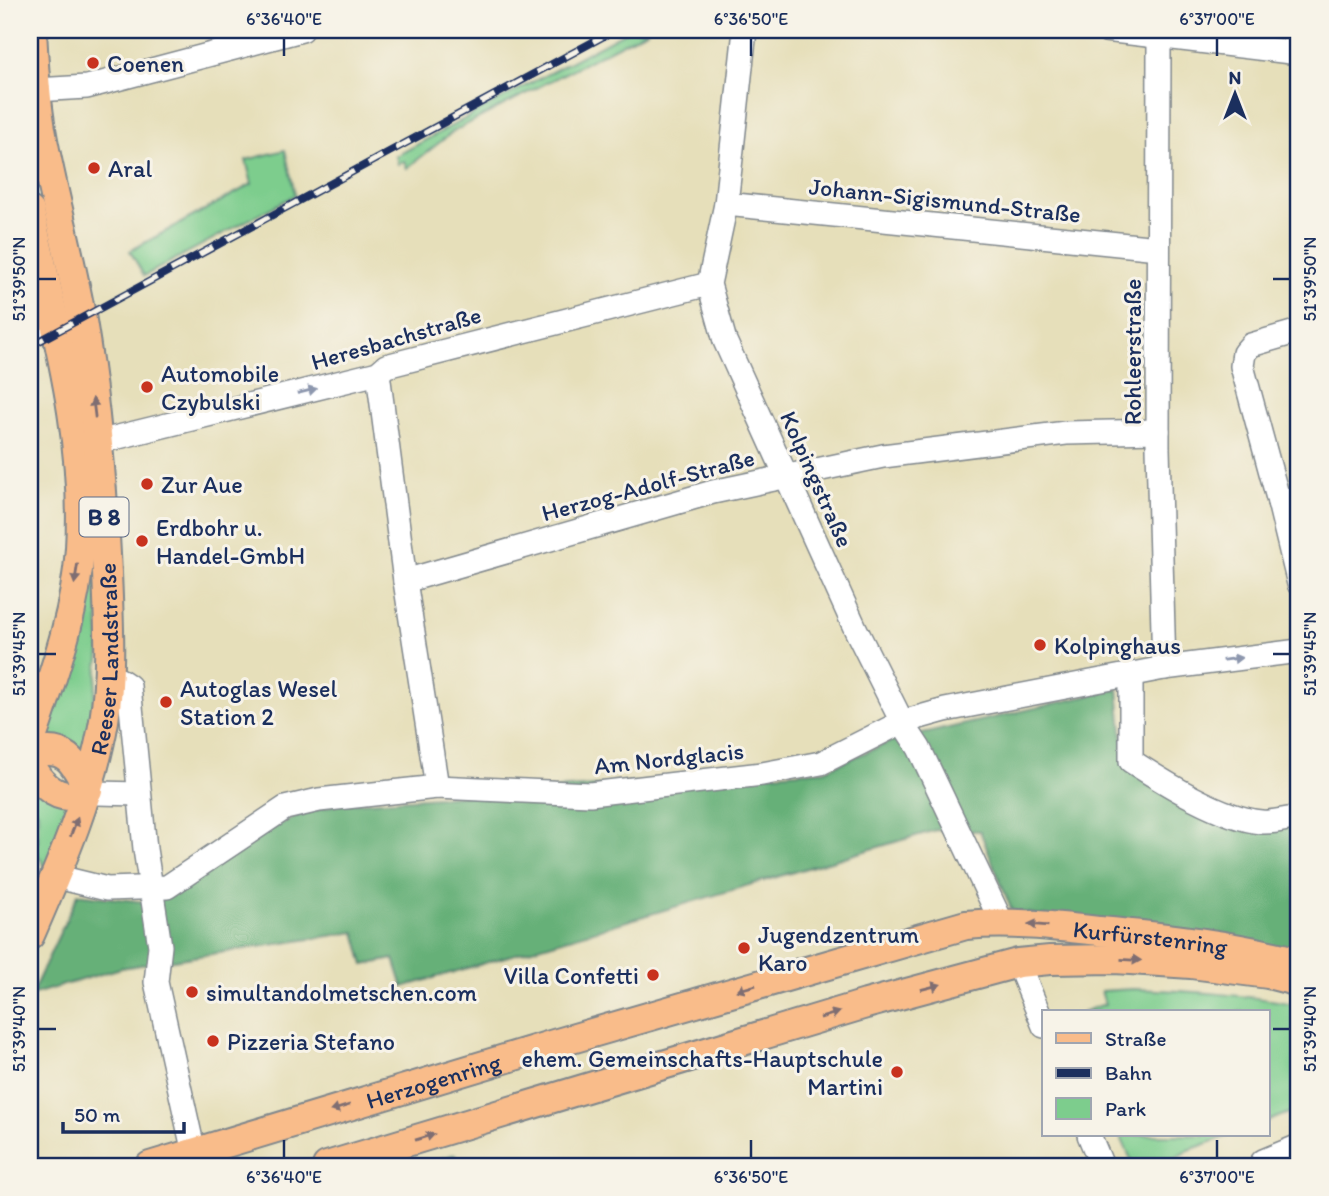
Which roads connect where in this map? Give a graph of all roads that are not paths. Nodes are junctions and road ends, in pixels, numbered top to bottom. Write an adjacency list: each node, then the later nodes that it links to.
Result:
1 (32, 30): 7 (main road, Reeser Landstraße / B 8)
2 (302, 30): 7 (street)
3 (745, 30): 8 (street, Kolpingstraße)
4 (1105, 30): 5 (street)
5 (1158, 37): 6 (street); 10 (street, Rohleerstraße)
6 (1299, 53)
7 (33, 90): 12 (main road, Reeser Landstraße / B 8)
8 (726, 204): 10 (street, Johann-Sigismund-Straße); 11 (street, Kolpingstraße)
9 (30, 211): 13 (main road, Reeser Landstraße / B 8)
10 (1158, 248): 16 (street, Rohleerstraße)
11 (709, 284): 15 (street, Heresbachstraße); 18 (street, Kolpingstraße)
12 (79, 307): 13 (main road); 17 (main road, Reeser Landstraße / B 8, one-way to 12)
13 (41, 324): 27 (main road, Reeser Landstraße / B 8, one-way to 27)
14 (1299, 331): 19 (street)
15 (378, 373): 17 (street, Heresbachstraße, one-way to 15); 20 (street)
16 (1158, 431): 18 (street, Herzog-Adolf-Straße); 23 (street, Rohleerstraße)
17 (98, 442): 31 (main road, Reeser Landstraße / B 8)
18 (787, 475): 20 (street, Herzog-Adolf-Straße); 26 (street, Kolpingstraße)
19 (1289, 499): 21 (street)
20 (405, 581): 30 (street)
21 (1299, 584)
22 (1299, 651): 23 (street, Am Nordglacis, one-way to 22)
23 (1164, 668): 24 (street, Am Nordglacis)
24 (1131, 674): 26 (street, Am Nordglacis); 33 (street)
25 (120, 680): 32 (street, Reeser Landstraße)
26 (902, 722): 30 (street, Am Nordglacis); 36 (street, Kolpingstraße)
27 (30, 744)
28 (30, 755): 31 (main road)
29 (30, 765): 31 (main road)
30 (438, 787): 35 (street, Am Nordglacis)
31 (88, 790): 32 (street, Reeser Landstraße); 34 (main road, Reeser Landstraße / B 8, one-way to 31)
32 (139, 794): 35 (street, Reeser Landstraße)
33 (1299, 817)
34 (56, 874): 35 (street, Am Nordglacis); 37 (main road, Reeser Landstraße / B 8)
35 (151, 888): 44 (street, Reeser Landstraße)
36 (1001, 922): 38 (main road, Kurfürstenring, one-way to 36); 39 (main road); 44 (main road, Herzogenring, one-way to 44)
37 (30, 935)
38 (1299, 962)
39 (1018, 963): 40 (main road, Kurfürstenring, one-way to 40); 41 (street); 46 (main road, one-way to 39)
40 (1299, 982)
41 (1042, 1021)
42 (1089, 1136): 47 (street)
43 (1299, 1146): 48 (street)
44 (196, 1160): 45 (main road, Herzogenring)
45 (150, 1166)
46 (327, 1166)
47 (1102, 1166)
48 (1260, 1166)

